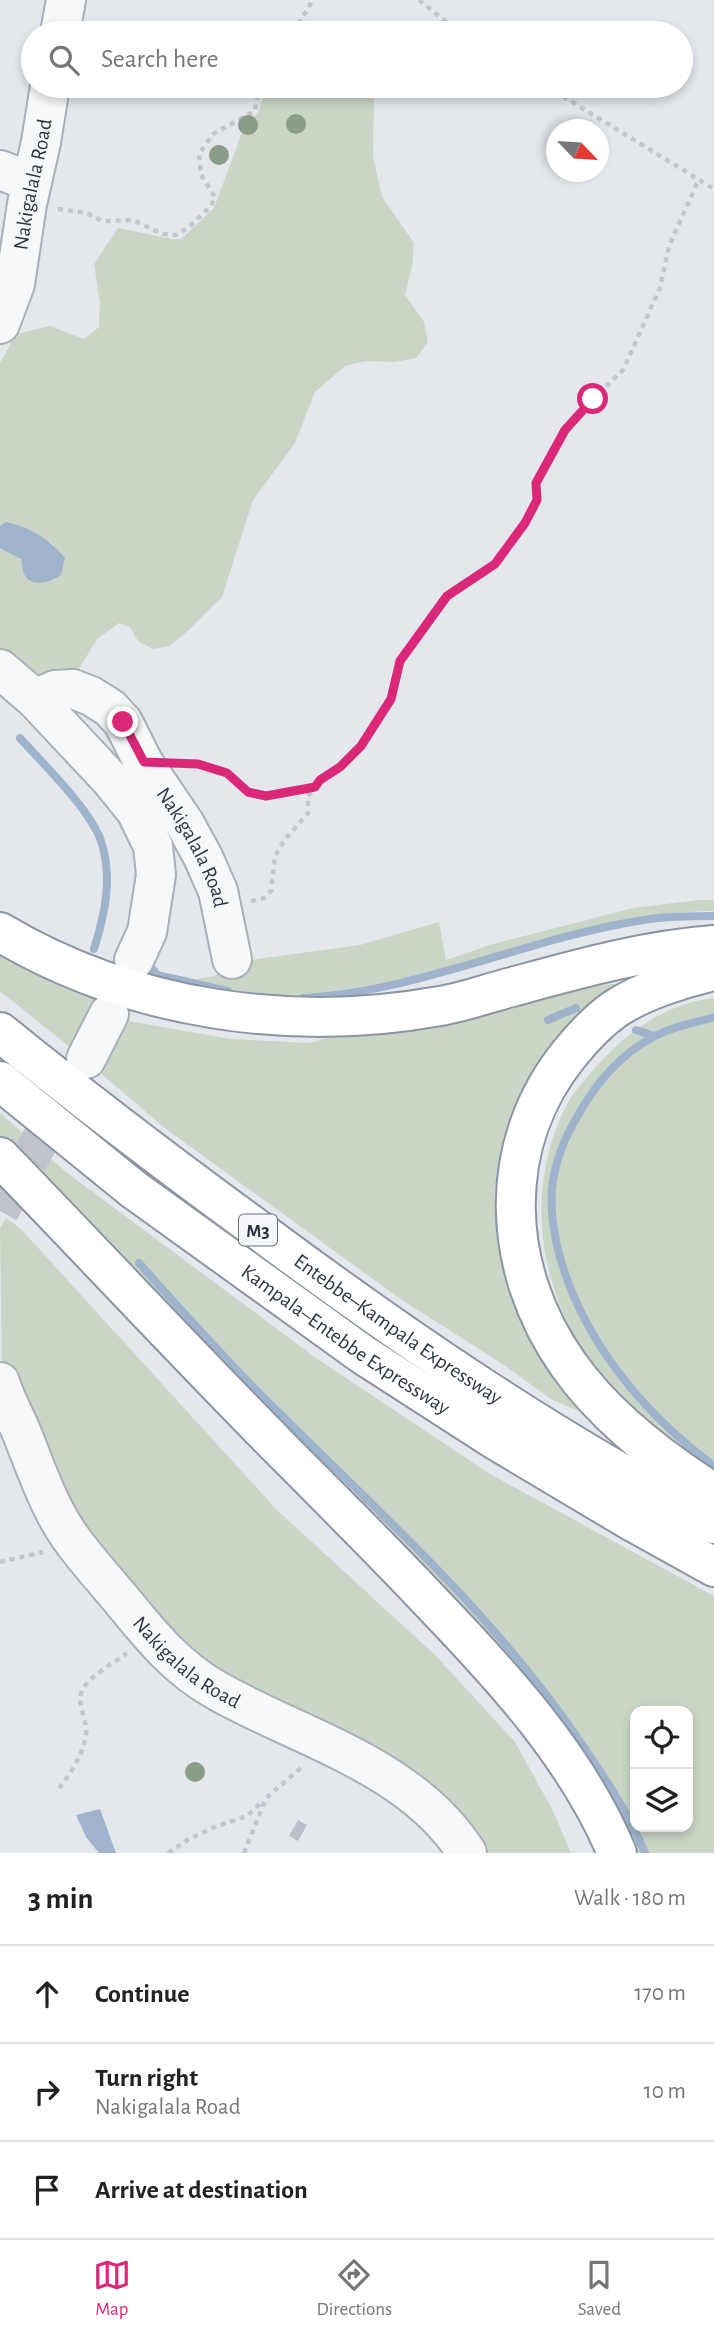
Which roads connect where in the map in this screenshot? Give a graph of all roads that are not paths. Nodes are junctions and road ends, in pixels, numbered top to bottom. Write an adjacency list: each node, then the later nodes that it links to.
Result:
1 (66, 0): 2 (street)
2 (62, 21)
3 (48, 98): 4 (street, Nakigalala Road)
4 (19, 185): 5 (street, Nakigalala Road)
5 (0, 324)
6 (0, 669): 7 (street, Nakigalala Road)
7 (35, 699): 10 (street, Nakigalala Road); 12 (street, Nakigalala Road)
8 (0, 932): 11 (highway)
9 (714, 945): 11 (highway)
10 (232, 959)
11 (620, 959): 14 (street)
12 (134, 960)
13 (714, 971): 14 (highway)
14 (626, 1004): 21 (highway)
15 (109, 1014): 17 (street)
16 (0, 1032): 22 (highway, Entebbe–Kampala Expressway / M3)
17 (86, 1059)
18 (0, 1081): 23 (highway, Kampala–Entebbe Expressway / M3)
19 (0, 1157): 25 (highway)
20 (0, 1382): 24 (street, Nakigalala Road)
21 (714, 1493)
22 (714, 1524)
23 (714, 1567)
24 (467, 1853)
25 (617, 1853)

